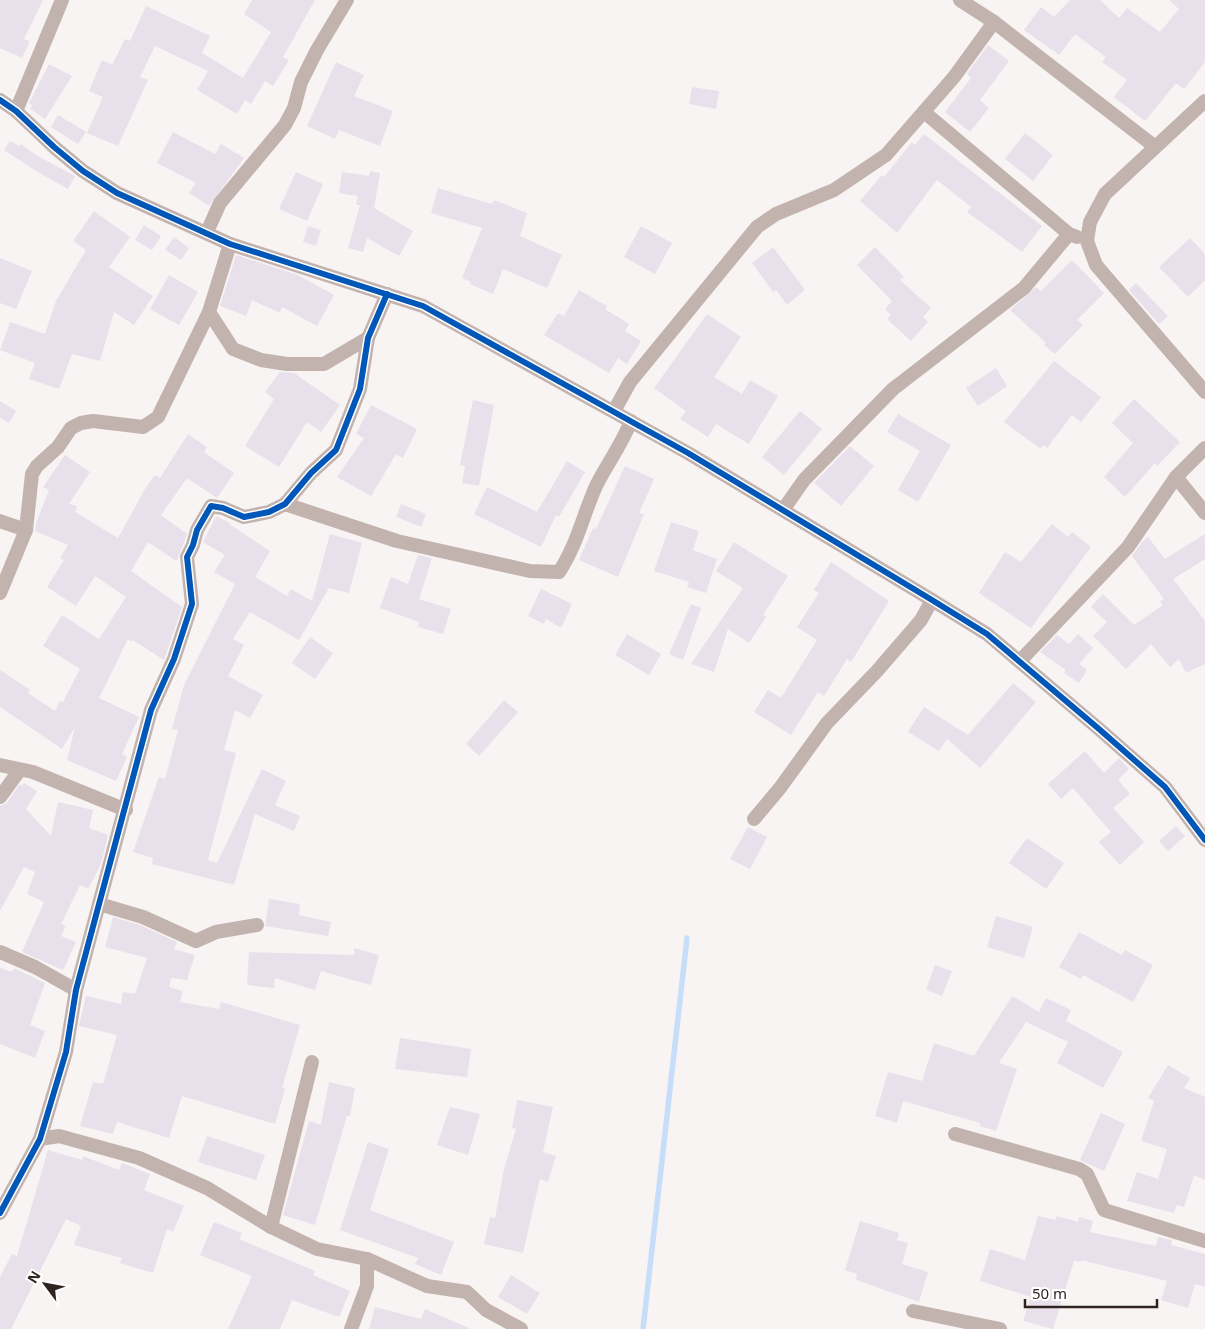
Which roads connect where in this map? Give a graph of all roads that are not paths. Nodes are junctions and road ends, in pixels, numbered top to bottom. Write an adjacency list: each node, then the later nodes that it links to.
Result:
1 (62, 0): 7 (street)
2 (347, 0): 10 (street)
3 (960, 0): 4 (street)
4 (994, 22): 8 (street); 9 (street)
5 (0, 100): 7 (street)
6 (1205, 101): 9 (street)
7 (16, 110): 10 (street)
8 (924, 112): 11 (street); 18 (street)
9 (1154, 146): 12 (street)
10 (207, 232): 13 (street)
11 (1069, 234): 12 (street); 23 (street)
12 (1086, 241): 17 (street)
13 (230, 244): 14 (street); 15 (street)
14 (387, 294): 16 (street); 18 (street)
15 (210, 312): 16 (street); 26 (street)
16 (368, 338): 22 (street)
17 (1205, 392)
18 (614, 411): 19 (street)
19 (631, 421): 22 (street); 23 (street)
20 (1205, 448): 21 (street)
21 (1176, 477): 24 (street); 29 (street)
22 (285, 504): 33 (street)
23 (782, 510): 28 (street)
24 (1205, 513)
25 (0, 521): 26 (street)
26 (26, 530): 27 (street)
27 (0, 593)
28 (932, 600): 29 (street); 34 (street)
29 (1020, 662): 35 (street)
30 (0, 765): 31 (street)
31 (19, 771): 32 (street); 33 (street)
32 (0, 797)
33 (126, 810): 36 (street)
34 (754, 819)
35 (1205, 840)
36 (99, 904): 37 (street); 39 (street)
37 (257, 924)
38 (0, 952): 39 (street)
39 (76, 990): 42 (street)
40 (312, 1062): 44 (street)
41 (955, 1134): 45 (street)
42 (40, 1139): 43 (street); 44 (street)
43 (0, 1213)
44 (271, 1227): 46 (street)
45 (1205, 1241)
46 (368, 1259): 48 (street); 49 (street)
47 (913, 1311): 50 (street)
48 (351, 1329)
49 (521, 1329)
50 (1000, 1329)

